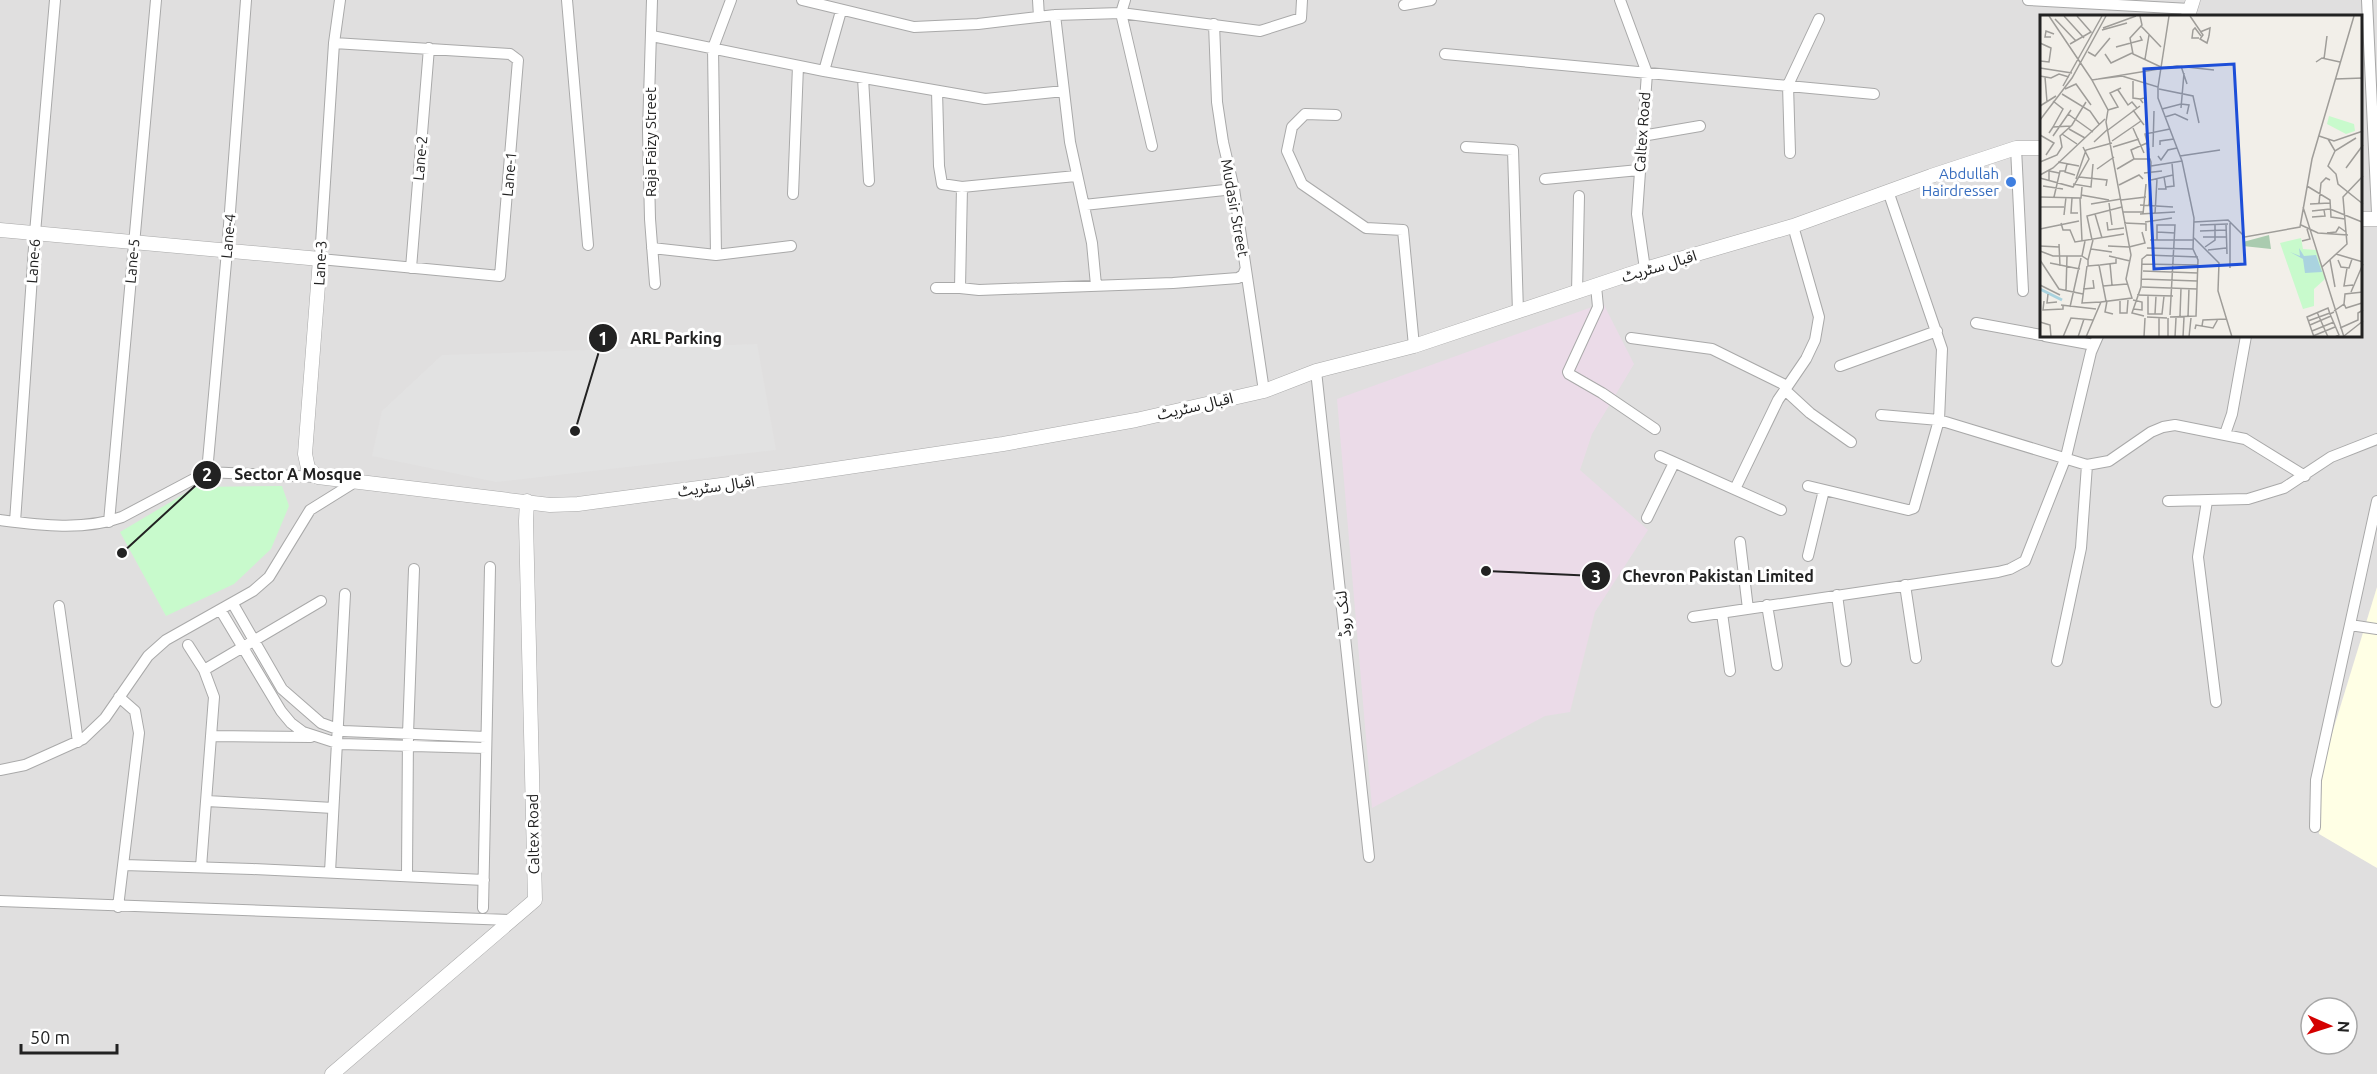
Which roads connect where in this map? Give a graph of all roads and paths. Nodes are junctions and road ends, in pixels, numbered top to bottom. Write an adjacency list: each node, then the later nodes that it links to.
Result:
1 (55, 0): 60 (street, Lane-6)
2 (156, 0): 61 (street, Lane-5)
3 (246, 0): 65 (street, Lane-4)
4 (340, 0): 26 (street, Lane-3)
5 (567, 0): 62 (street)
6 (652, 0): 25 (street, Raja Faizy Street)
7 (731, 0): 28 (street)
8 (802, 0): 19 (street)
9 (1038, 0): 22 (street)
10 (1125, 0): 20 (street)
11 (1302, 0): 24 (street)
12 (1431, 0): 17 (street)
13 (1620, 0): 32 (street, Caltex Road)
14 (2028, 0): 16 (street)
15 (2367, 0): 34 (street)
16 (2109, 2): 18 (street)
17 (1404, 5)
18 (2190, 8)
19 (841, 11): 22 (street); 31 (street)
20 (1121, 13): 21 (street); 24 (street); 42 (street)
21 (1055, 15): 22 (street); 37 (street)
22 (1039, 17)
23 (1819, 19): 35 (street)
24 (1214, 24): 52 (street, Mudasir Street)
25 (652, 36): 28 (street); 64 (street, Raja Faizy Street)
26 (334, 43): 27 (street); 67 (street, Lane-3)
27 (429, 48): 68 (street, Lane-2); 68 (street, Lane-1)
28 (713, 48): 30 (street); 66 (street)
29 (1445, 54): 32 (street)
30 (798, 66): 31 (street); 54 (street)
31 (824, 71): 33 (street)
32 (1647, 73): 35 (street); 41 (street, Caltex Road)
33 (863, 78): 36 (street); 50 (street)
34 (2366, 79): 57 (street)
35 (1788, 85): 38 (street); 46 (street)
36 (937, 91): 37 (street); 51 (street)
37 (1064, 91): 48 (street)
38 (1874, 94)
39 (1336, 115): 86 (street)
40 (1700, 126): 41 (street)
41 (1642, 136): 47 (street, Caltex Road)
42 (1152, 146)
43 (1466, 147): 78 (street)
44 (2016, 148): 45 (street, اقبال سٹریٹ); 53 (street, اقبال سٹریٹ); 76 (street)
45 (2040, 148)
46 (1790, 153)
47 (1639, 170): 49 (street); 69 (street, Caltex Road)
48 (1076, 176): 51 (street); 56 (street)
49 (1545, 179)
50 (869, 182)
51 (962, 187): 75 (street)
52 (1234, 189): 56 (street); 70 (street, Mudasir Street)
53 (1888, 191): 58 (street, اقبال سٹریٹ); 80 (street)
54 (793, 194)
55 (1579, 196): 77 (street)
56 (1084, 205): 72 (street)
57 (2377, 213)
58 (1793, 226): 69 (street, اقبال سٹریٹ); 89 (street)
59 (0, 230): 60 (street)
60 (35, 233): 61 (street); 115 (street, Lane-6)
61 (133, 242): 65 (street); 116 (street, Lane-5)
62 (588, 245)
63 (791, 246): 66 (street)
64 (652, 248): 66 (street); 71 (street, Raja Faizy Street)
65 (227, 251): 67 (street); 101 (street, Lane-4)
66 (716, 255)
67 (320, 259): 68 (street); 103 (street, Lane-3)
68 (411, 268)
69 (1645, 269): 73 (street, اقبال سٹریٹ)
70 (1245, 270): 72 (street); 90 (street, Mudasir Street)
71 (655, 284)
72 (1096, 285): 75 (street)
73 (1596, 286): 77 (street, اقبال سٹریٹ); 93 (street)
74 (936, 288): 75 (street)
75 (960, 288)
76 (2023, 291)
77 (1577, 293): 78 (street, اقبال سٹریٹ)
78 (1518, 312): 86 (street, اقبال سٹریٹ)
79 (1976, 323): 81 (street)
80 (1937, 331): 87 (street); 92 (street)
81 (2040, 335)
82 (1631, 338): 89 (street)
83 (2064, 338): 85 (street)
84 (2246, 338): 94 (street)
85 (2096, 341): 98 (street)
86 (1414, 346): 88 (street, اقبال سٹریٹ)
87 (1840, 366)
88 (1316, 371): 90 (street, اقبال سٹریٹ); 157 (street, لنک روڈ)
89 (1786, 388): 96 (street); 106 (street)
90 (1264, 391): 108 (street, اقبال سٹریٹ)
91 (1881, 415): 92 (street)
92 (1939, 420): 98 (street); 107 (street)
93 (1654, 429)
94 (2225, 434): 100 (street); 102 (street)
95 (2377, 439): 102 (street)
96 (1851, 442)
97 (1660, 456): 99 (street)
98 (2066, 457): 100 (street); 121 (street)
99 (1674, 463): 106 (street); 113 (street)
100 (2087, 465): 139 (street)
101 (207, 472): 103 (street); 116 (street)
102 (2305, 476): 110 (street)
103 (318, 477): 104 (street, اقبال سٹریٹ)
104 (355, 482): 108 (street, اقبال سٹریٹ); 125 (street)
105 (1808, 486): 107 (street)
106 (1735, 489): 112 (street)
107 (1824, 490): 118 (street)
108 (527, 501): 166 (street, Caltex Road)
109 (2168, 501): 110 (street)
110 (2207, 501): 144 (street)
111 (2377, 501): 132 (street)
112 (1781, 510)
113 (1647, 518)
114 (0, 520): 115 (street)
115 (15, 522): 116 (street)
116 (109, 522)
117 (1740, 542): 128 (street)
118 (1808, 556)
119 (490, 567): 150 (street)
120 (414, 569): 146 (street)
121 (1905, 585): 123 (street); 137 (street)
122 (345, 594): 145 (street)
123 (1837, 595): 126 (street); 138 (street)
124 (321, 601): 134 (street)
125 (233, 604): 129 (street); 134 (street)
126 (1767, 605): 128 (street); 140 (street)
127 (59, 606): 149 (street)
128 (1748, 609): 130 (street)
129 (220, 611): 136 (street); 143 (street)
130 (1722, 612): 131 (street); 142 (street)
131 (1693, 617)
132 (2350, 625): 133 (street); 156 (street)
133 (2377, 629)
134 (254, 641): 136 (street); 145 (street)
135 (188, 645): 141 (street)
136 (243, 648): 141 (street); 148 (street)
137 (1916, 658)
138 (1846, 661)
139 (2057, 661)
140 (1777, 665)
141 (204, 670): 147 (street)
142 (1730, 671)
143 (119, 697): 149 (street); 158 (street)
144 (2216, 702)
145 (339, 730): 146 (street); 151 (street)
146 (408, 734): 150 (street); 152 (street)
147 (211, 736): 148 (street); 154 (street)
148 (317, 737): 151 (street)
149 (78, 742): 153 (street)
150 (486, 742): 152 (street); 162 (street)
151 (337, 743): 152 (street); 155 (street)
152 (408, 746): 161 (street)
153 (0, 770)
154 (207, 801): 155 (street); 159 (street)
155 (333, 808): 160 (street)
156 (2315, 827)
157 (1369, 858)
158 (124, 865): 159 (street); 164 (street)
159 (201, 867): 160 (street)
160 (330, 872): 161 (street)
161 (406, 876): 162 (street)
162 (484, 880): 165 (street)
163 (0, 901): 164 (street)
164 (118, 907): 166 (street)
165 (483, 908)
166 (512, 920): 167 (street, Caltex Road)
167 (332, 1074)

